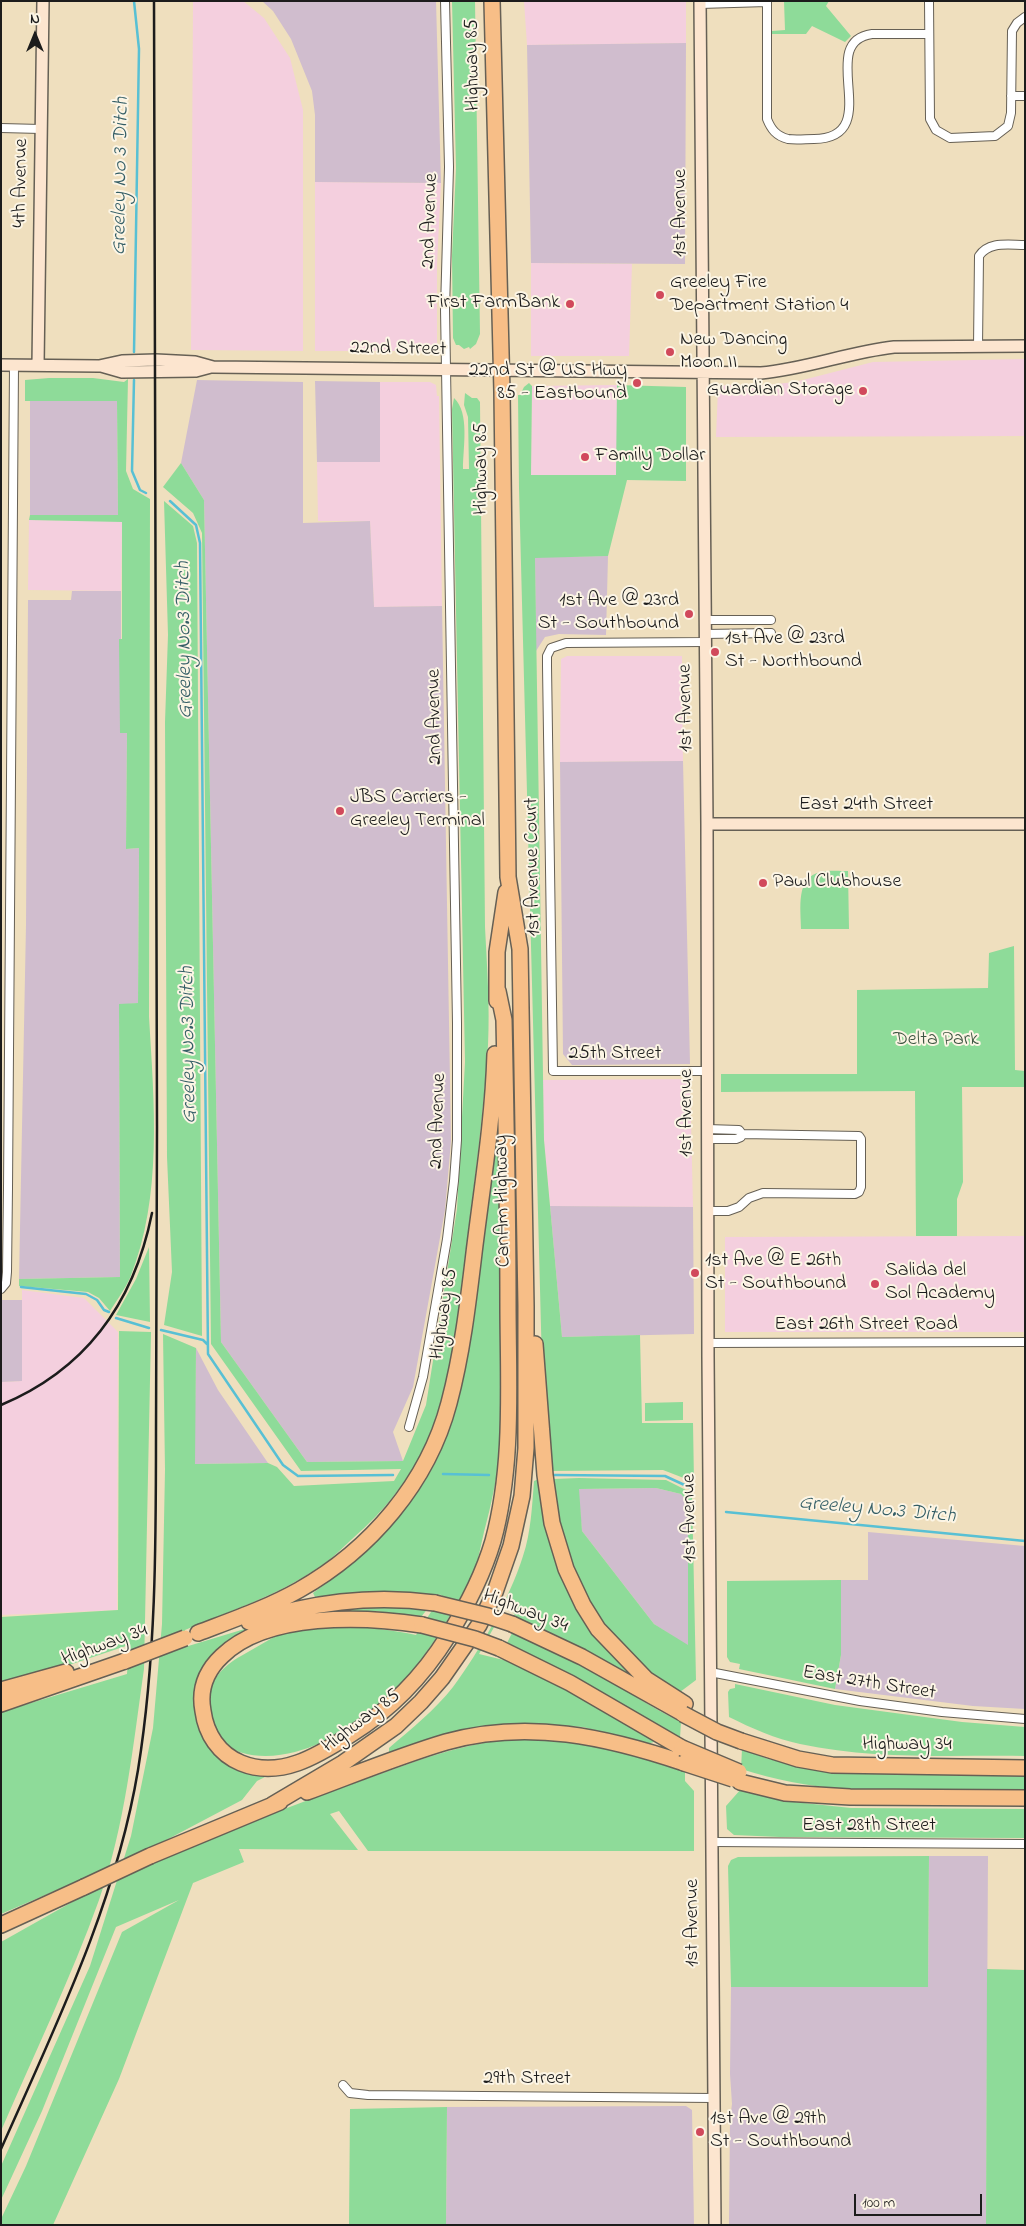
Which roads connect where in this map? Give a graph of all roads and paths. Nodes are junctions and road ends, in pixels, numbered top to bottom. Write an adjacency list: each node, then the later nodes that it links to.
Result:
1 (43, 1): 12 (main road, 4th Avenue)
2 (445, 1): 19 (street, 2nd Avenue)
3 (492, 1): 20 (highway, Highway 85)
4 (766, 1): 6 (street); 8 (street)
5 (929, 1): 8 (street)
6 (700, 2): 21 (main road, 1st Avenue)
7 (1025, 17): 9 (street)
8 (929, 34): 9 (street)
9 (1011, 96): 10 (street)
10 (1025, 96)
11 (1, 128): 12 (street)
12 (41, 129): 16 (main road, 4th Avenue)
13 (1025, 245): 15 (street)
14 (1025, 346): 15 (main road, 22nd Street)
15 (978, 347): 21 (main road, 22nd Street)
16 (38, 365): 18 (main road, 22nd Street); 19 (main road, 22nd Street)
17 (1, 366): 18 (main road, 22nd Street)
18 (14, 366): 33 (street)
19 (446, 369): 20 (main road, 22nd Street); 40 (street, 2nd Avenue)
20 (502, 370): 21 (main road, 22nd Street); 28 (highway, Highway 85)
21 (702, 372): 22 (main road, 1st Avenue)
22 (704, 620): 23 (street); 25 (main road, 1st Avenue)
23 (771, 620)
24 (771, 633): 25 (street)
25 (704, 638): 26 (main road, 1st Avenue); 30 (street, 1st Avenue Court)
26 (707, 824): 27 (main road, East 24th Street); 31 (main road, 1st Avenue)
27 (1025, 824)
28 (508, 877): 29 (highway, Highway 85); 32 (highway, Highway 85)
29 (498, 991): 41 (highway, Highway 85); 49 (highway, bridge)
30 (553, 1071): 31 (street, 25th Street)
31 (707, 1071): 34 (main road, 1st Avenue)
32 (522, 1094): 37 (highway, CanAm Highway)
33 (4, 1097): 36 (street)
34 (707, 1134): 35 (main road, 1st Avenue); 35 (street)
35 (708, 1212): 39 (main road, 1st Avenue)
36 (1, 1289)
37 (526, 1306): 46 (highway); 51 (highway, Highway 85)
38 (1025, 1342): 39 (street, East 26th Street Road)
39 (708, 1343): 43 (main road, 1st Avenue)
40 (409, 1427)
41 (192, 1636): 42 (highway, Highway 34, bridge); 46 (highway, Highway 34, bridge)
42 (126, 1661): 44 (highway); 45 (highway, Highway 34)
43 (710, 1672): 47 (street, East 27th Street); 52 (main road, 1st Avenue)
44 (1, 1690)
45 (1, 1704)
46 (684, 1709): 48 (highway, Highway 34)
47 (1025, 1719)
48 (1025, 1768)
49 (740, 1777): 50 (highway); 51 (highway, bridge)
50 (1025, 1798)
51 (272, 1805): 54 (highway, bridge)
52 (713, 1842): 53 (street, East 28th Street); 58 (main road, 1st Avenue)
53 (1025, 1844)
54 (80, 1889): 55 (highway); 56 (highway)
55 (1, 1925)
56 (1, 1936)
57 (343, 2085): 58 (street, 29th Street)
58 (714, 2098): 59 (main road, 1st Avenue)
59 (715, 2225)

